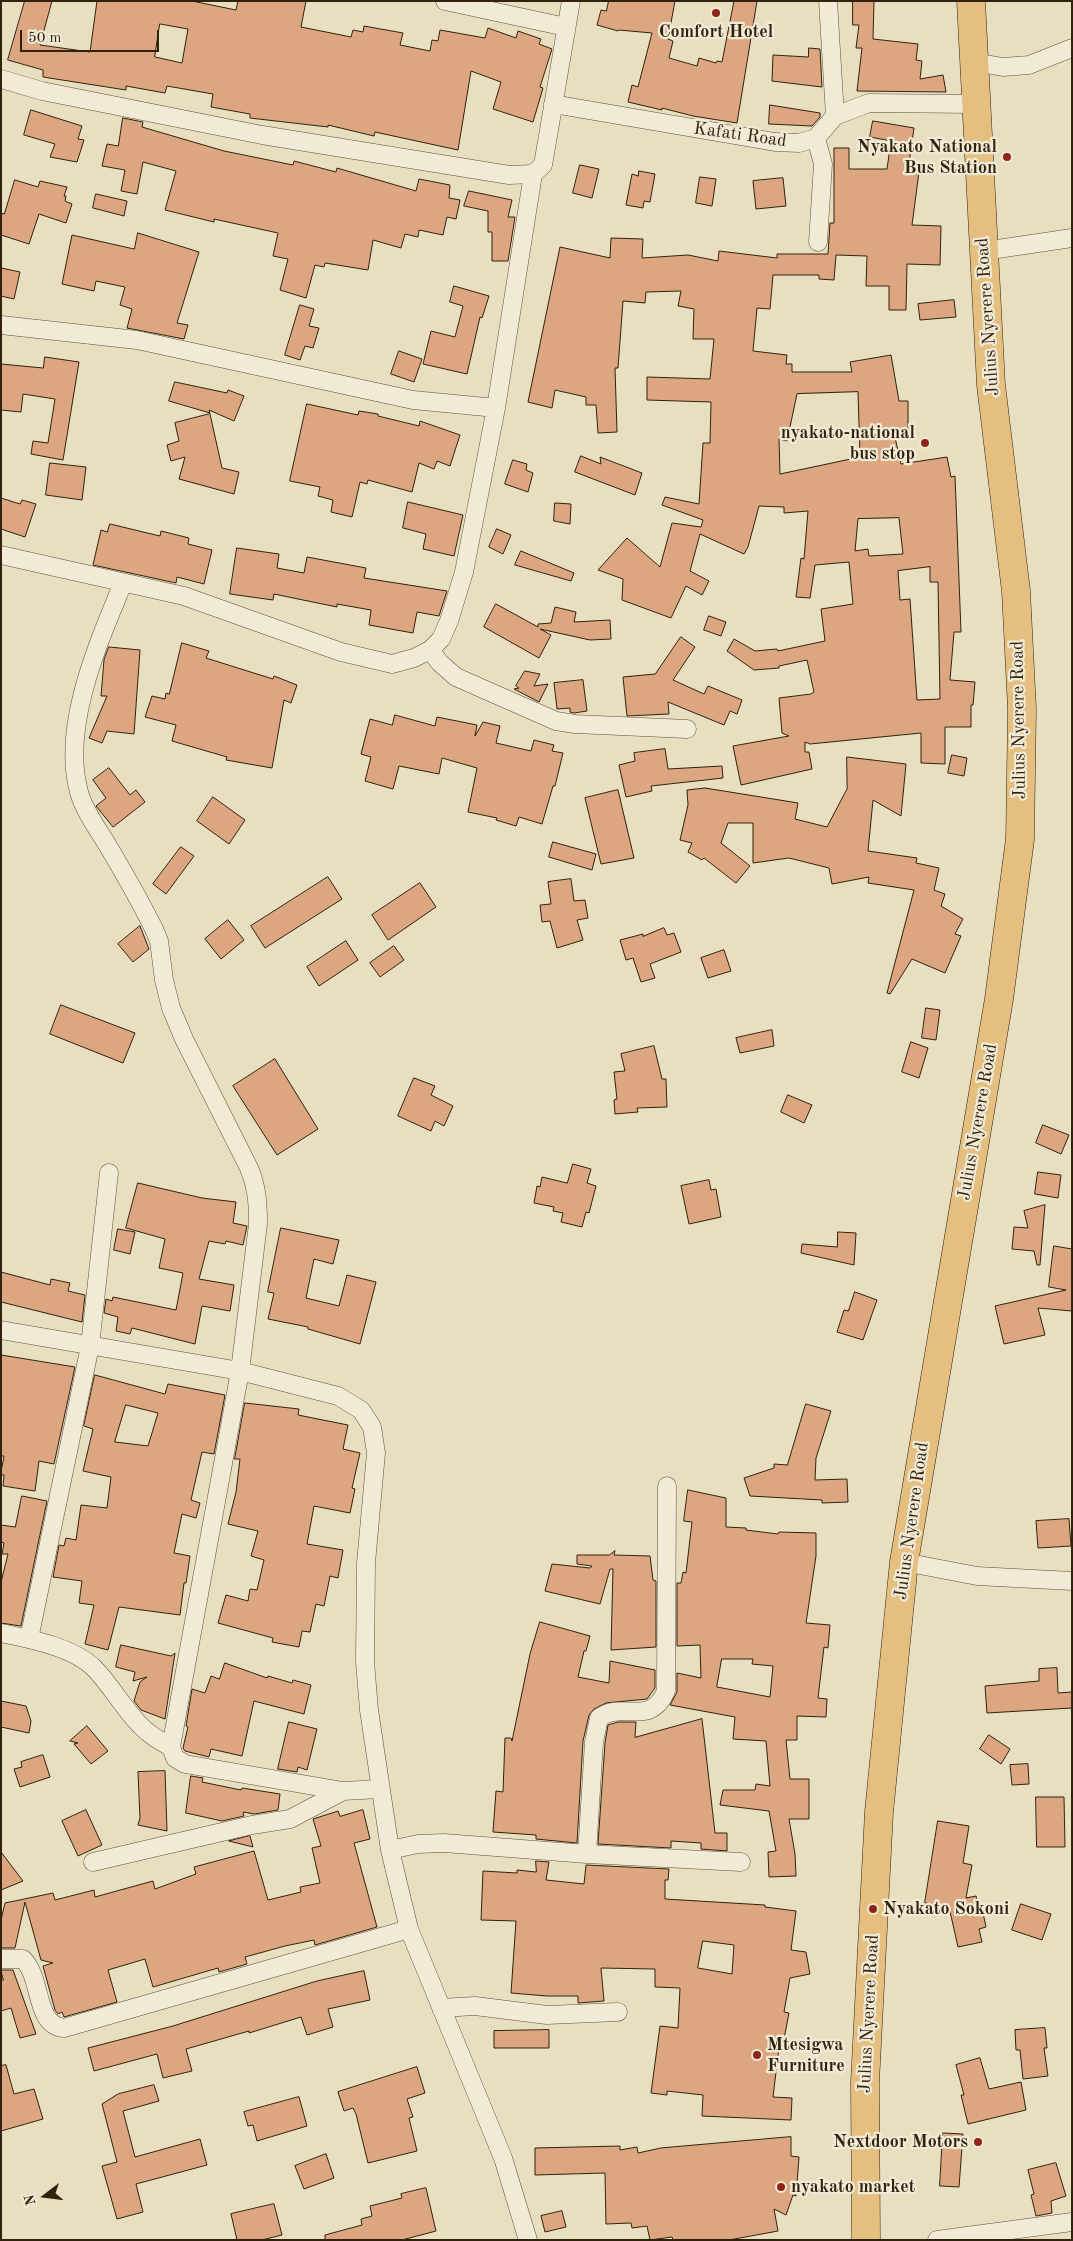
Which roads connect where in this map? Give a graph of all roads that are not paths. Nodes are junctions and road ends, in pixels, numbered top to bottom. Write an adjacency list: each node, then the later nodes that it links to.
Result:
1 (445, 1): 5 (street)
2 (571, 1): 5 (street)
3 (828, 1): 11 (street)
4 (971, 1): 7 (highway, Julius Nyerere Road)
5 (566, 27): 9 (street)
6 (1072, 48): 7 (street)
7 (974, 62): 10 (highway, Julius Nyerere Road)
8 (1, 79): 13 (street)
9 (553, 104): 12 (street, Kafati Road); 13 (street)
10 (975, 104): 11 (street); 16 (highway, Julius Nyerere Road)
11 (835, 116): 12 (street)
12 (816, 138): 15 (street)
13 (533, 174): 18 (street)
14 (1072, 238): 16 (street)
15 (818, 242)
16 (984, 251): 28 (highway, Julius Nyerere Road)
17 (1, 325): 18 (street)
18 (496, 408): 21 (street)
19 (1, 555): 20 (street)
20 (123, 583): 21 (street); 26 (street)
21 (430, 650): 22 (street)
22 (687, 729)
23 (109, 1173): 25 (street)
24 (1, 1330): 25 (street)
25 (90, 1346): 26 (street); 31 (street)
26 (240, 1371): 32 (street); 33 (street)
27 (667, 1486): 36 (street)
28 (904, 1562): 29 (street); 45 (highway, Julius Nyerere Road)
29 (1072, 1581)
30 (1, 1633): 31 (street)
31 (29, 1639): 32 (street)
32 (171, 1748): 34 (street)
33 (380, 1789): 34 (street); 35 (street)
34 (343, 1791): 37 (street)
35 (390, 1850): 36 (street); 39 (street)
36 (587, 1854): 38 (street)
37 (93, 1862)
38 (741, 1862)
39 (409, 1929): 40 (street); 41 (street)
40 (1, 1959)
41 (441, 2008): 42 (street); 44 (street)
42 (618, 2012)
43 (1072, 2222): 46 (street)
44 (528, 2240)
45 (866, 2240)
46 (937, 2240)

